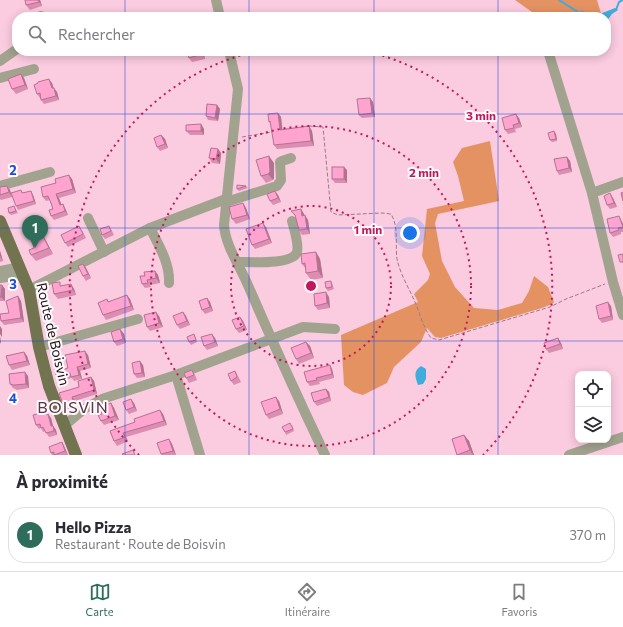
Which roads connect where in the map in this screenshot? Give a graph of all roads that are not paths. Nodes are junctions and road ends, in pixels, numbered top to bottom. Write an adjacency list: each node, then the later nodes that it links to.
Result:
1 (216, 0): 2 (street)
2 (219, 12)
3 (12, 53): 6 (street)
4 (230, 56): 14 (street)
5 (550, 56): 13 (street)
6 (0, 61)
7 (34, 69): 8 (street)
8 (0, 78)
9 (290, 158): 14 (street)
10 (50, 172): 12 (street)
11 (623, 182): 13 (street)
12 (0, 186)
13 (592, 193): 26 (street)
14 (226, 201): 18 (street); 20 (street)
15 (88, 218): 19 (street)
16 (0, 221): 22 (main road, Route de Boisvin)
17 (292, 221): 20 (street)
18 (150, 228): 19 (street); 24 (street)
19 (104, 252): 25 (street)
20 (238, 262): 29 (street)
21 (0, 271): 22 (street)
22 (22, 271): 23 (street); 25 (main road, Route de Boisvin)
23 (0, 278)
24 (169, 283)
25 (29, 290): 30 (main road, Route de Boisvin)
26 (623, 315)
27 (138, 319): 30 (street)
28 (335, 329): 29 (street)
29 (271, 339): 31 (street); 36 (street)
30 (38, 347): 32 (main road, Route de Boisvin)
31 (176, 375): 32 (street); 35 (street)
32 (64, 426): 34 (main road, Route de Boisvin)
33 (623, 437): 37 (street)
34 (76, 455)
35 (200, 455)
36 (325, 455)
37 (569, 455)

